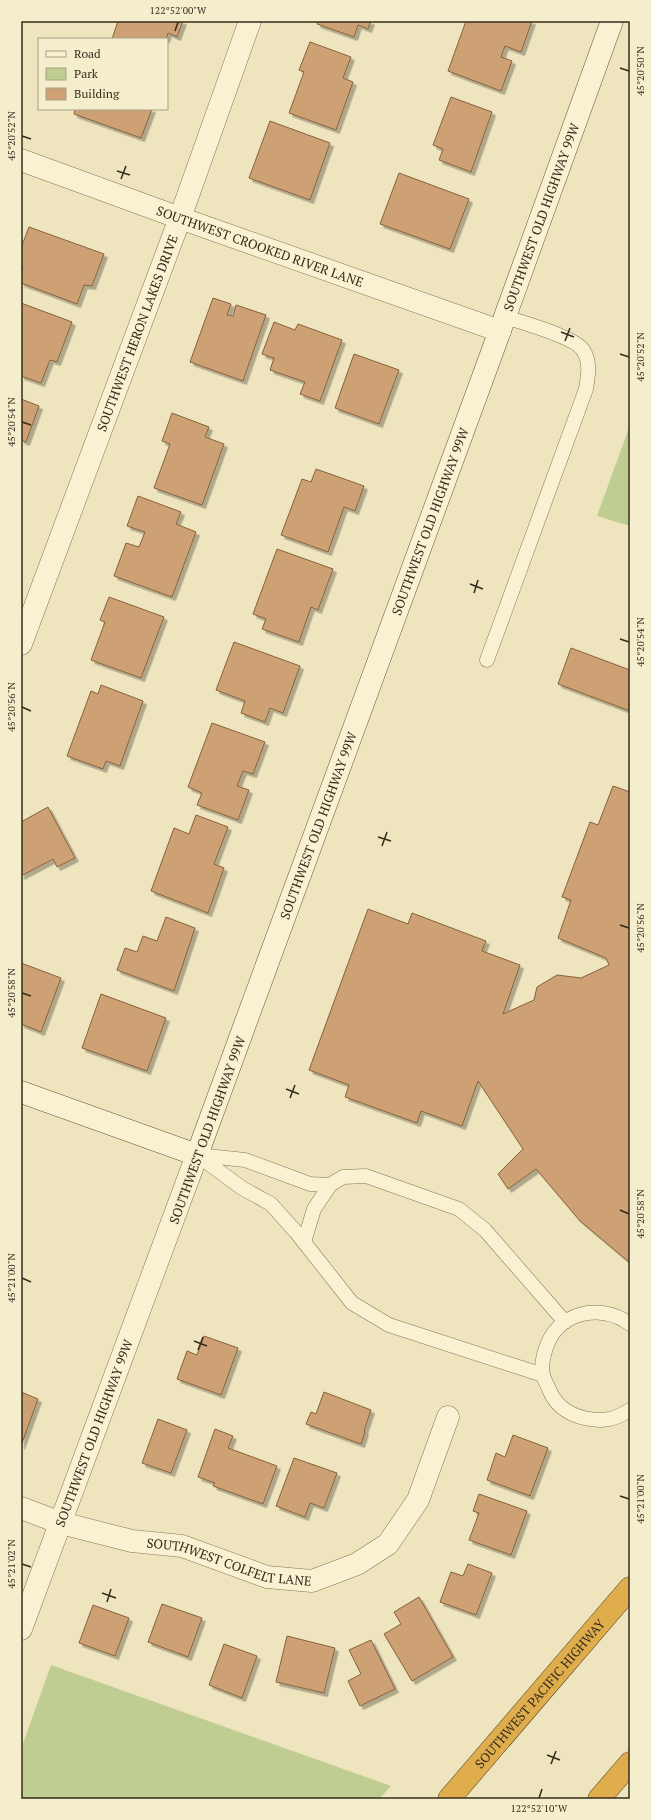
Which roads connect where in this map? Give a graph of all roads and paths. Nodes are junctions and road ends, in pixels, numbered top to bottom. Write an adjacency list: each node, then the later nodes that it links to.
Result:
1 (250, 21): 4 (street, SOUTHWEST HERON LAKES DRIVE)
2 (612, 21): 5 (street, SOUTHWEST OLD HIGHWAY 99W)
3 (21, 160): 4 (street, SOUTHWEST CROOKED RIVER LANE)
4 (180, 218): 5 (street, SOUTHWEST CROOKED RIVER LANE); 6 (street, SOUTHWEST HERON LAKES DRIVE)
5 (502, 324): 7 (lane); 9 (street, SOUTHWEST OLD HIGHWAY 99W)
6 (21, 644)
7 (487, 660)
8 (21, 1092): 9 (street)
9 (197, 1155): 10 (lane); 11 (lane); 18 (street, SOUTHWEST OLD HIGHWAY 99W)
10 (330, 1185): 11 (lane); 12 (lane)
11 (304, 1242): 14 (lane)
12 (565, 1322): 13 (lane); 14 (lane)
13 (630, 1324)
14 (542, 1375): 15 (lane)
15 (630, 1410)
16 (448, 1417): 18 (street, SOUTHWEST COLFELT LANE)
17 (21, 1508): 18 (street, SOUTHWEST COLFELT LANE)
18 (61, 1523): 20 (street, SOUTHWEST OLD HIGHWAY 99W)
19 (630, 1588): 22 (highway, SOUTHWEST PACIFIC HIGHWAY)
20 (21, 1629)
21 (630, 1763): 23 (highway)
22 (450, 1799)
23 (599, 1799)

